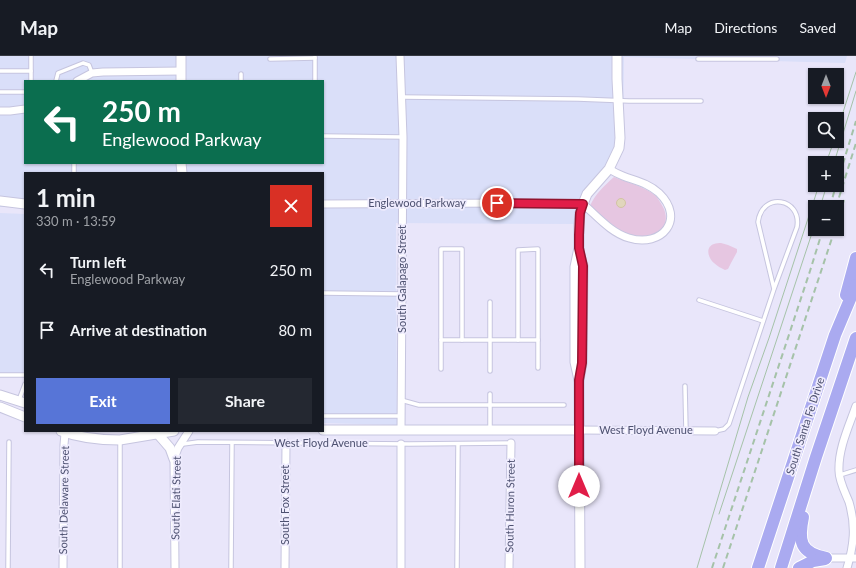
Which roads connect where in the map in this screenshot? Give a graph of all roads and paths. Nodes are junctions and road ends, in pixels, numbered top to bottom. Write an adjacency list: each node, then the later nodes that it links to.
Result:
1 (31, 56): 11 (lane)
2 (181, 56): 12 (street)
3 (400, 56): 23 (street, South Galapago Street)
4 (617, 56): 24 (street)
5 (291, 57): 6 (lane); 7 (lane)
6 (315, 57): 20 (lane)
7 (270, 59)
8 (698, 59): 9 (lane)
9 (777, 59)
10 (0, 71): 11 (lane)
11 (31, 71): 15 (lane)
12 (181, 71): 13 (street); 18 (street)
13 (92, 73): 16 (lane); 17 (street)
14 (241, 74): 19 (lane)
15 (32, 80)
16 (56, 80)
17 (79, 80)
18 (181, 80)
19 (242, 80)
20 (315, 80)
21 (0, 92): 22 (lane)
22 (24, 92)
23 (402, 97): 24 (lane); 29 (street, South Galapago Street)
24 (618, 101): 25 (lane); 30 (street)
25 (701, 102)
26 (24, 109): 27 (street)
27 (0, 111)
28 (324, 136): 29 (lane)
29 (403, 137): 33 (street, South Galapago Street)
30 (609, 169): 34 (street); 34 (street)
31 (0, 202): 35 (street)
32 (324, 204): 33 (street, Englewood Parkway)
33 (403, 204): 34 (street, Englewood Parkway); 42 (street, South Galapago Street)
34 (583, 204): 74 (street)
35 (24, 205)
36 (24, 205): 37 (street)
37 (0, 207)
38 (856, 258): 46 (highway)
39 (856, 285): 46 (highway, South Santa Fe Drive)
40 (774, 289): 40 (lane, West Floyd Avenue); 45 (lane, West Floyd Avenue)
41 (324, 293): 42 (lane)
42 (402, 294): 62 (street, South Galapago Street)
43 (699, 300): 45 (lane)
44 (490, 302): 50 (lane)
45 (763, 321): 76 (lane, West Floyd Avenue)
46 (835, 334): 105 (highway, South Santa Fe Drive)
47 (856, 338): 89 (highway, South Santa Fe Drive)
48 (441, 340): 49 (lane); 49 (lane); 54 (lane)
49 (462, 340): 50 (lane)
50 (490, 340): 51 (lane); 55 (lane)
51 (518, 340): 52 (lane); 52 (lane)
52 (538, 340): 53 (lane)
53 (538, 368)
54 (442, 369)
55 (490, 371)
56 (0, 375): 57 (lane)
57 (24, 375)
58 (685, 386): 75 (lane)
59 (24, 390): 63 (lane)
60 (490, 394): 64 (lane)
61 (0, 395): 63 (street)
62 (401, 400): 64 (lane); 69 (street, South Galapago Street)
63 (22, 402)
64 (490, 405): 65 (lane); 73 (lane)
65 (564, 405)
66 (856, 406): 92 (street)
67 (0, 407): 70 (street)
68 (324, 416): 69 (lane)
69 (401, 416): 72 (street, South Galapago Street)
70 (24, 417)
71 (324, 430): 72 (street, West Floyd Avenue)
72 (401, 430): 73 (street, West Floyd Avenue)
73 (490, 430): 74 (street, West Floyd Avenue)
74 (579, 430): 75 (street, West Floyd Avenue); 104 (street)
75 (686, 431): 76 (street, West Floyd Avenue)
76 (715, 431)
77 (63, 432): 81 (street); 96 (street, South Delaware Street)
78 (166, 432): 80 (street)
79 (188, 432): 86 (street, South Elati Street)
80 (157, 433): 81 (street); 90 (street)
81 (120, 440): 97 (lane)
82 (9, 442): 95 (lane)
83 (232, 443): 84 (lane, West Floyd Avenue); 86 (lane, West Floyd Avenue); 99 (lane)
84 (286, 443): 87 (lane, West Floyd Avenue); 100 (street, South Fox Street)
85 (511, 443): 88 (lane, West Floyd Avenue); 103 (street, South Huron Street)
86 (180, 444): 90 (street, South Elati Street)
87 (401, 444): 88 (lane, West Floyd Avenue); 101 (street)
88 (458, 444): 102 (lane)
89 (816, 457): 93 (highway); 106 (highway, South Santa Fe Drive)
90 (174, 459): 98 (street, South Elati Street)
91 (856, 470): 92 (lane)
92 (839, 476): 94 (street)
93 (826, 558): 94 (street); 107 (highway)
94 (853, 558): 108 (street)
95 (8, 568)
96 (63, 568)
97 (120, 568)
98 (175, 568)
99 (231, 568)
100 (285, 568)
101 (401, 568)
102 (456, 568)
103 (509, 568)
104 (580, 568)
105 (758, 568)
106 (781, 568)
107 (799, 568)
108 (847, 568)

